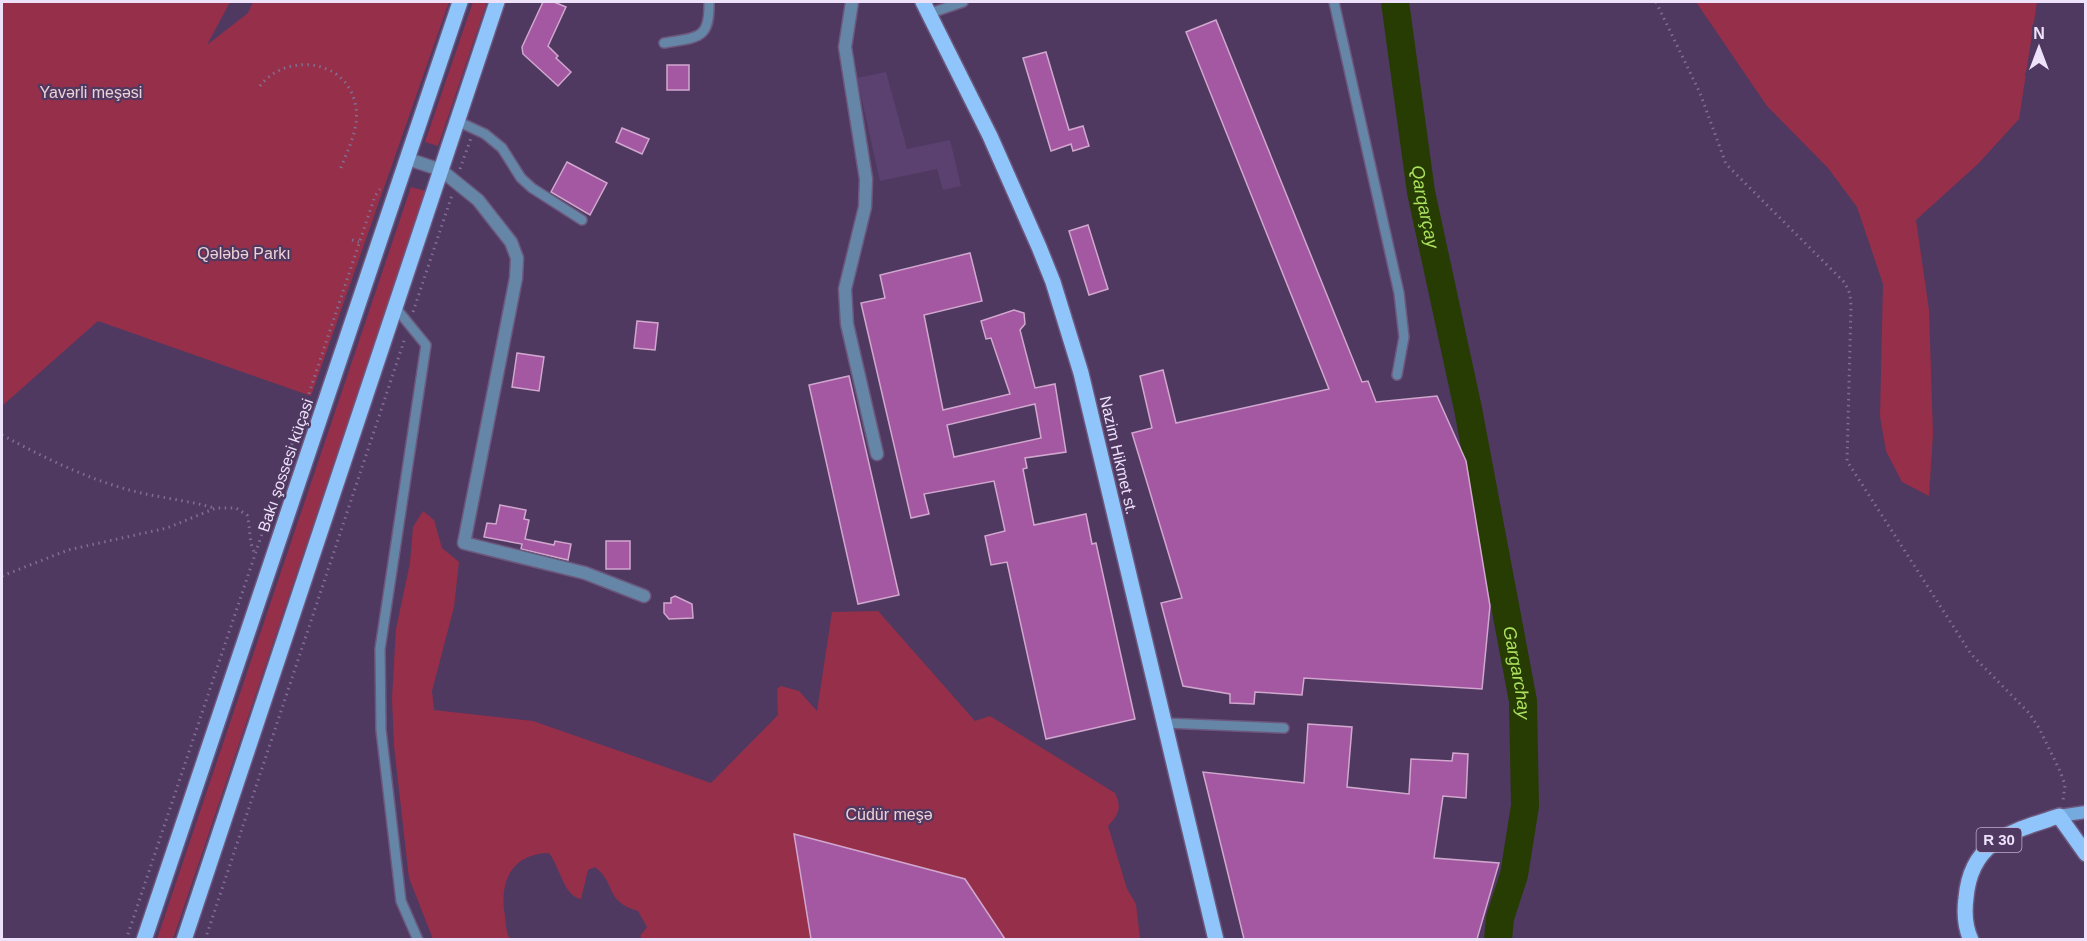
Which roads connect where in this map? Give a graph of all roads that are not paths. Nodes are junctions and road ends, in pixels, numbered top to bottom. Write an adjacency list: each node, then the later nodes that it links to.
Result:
1 (460, 2): 10 (main road, Bakı şossesi küçəsi)
2 (497, 2): 9 (main road)
3 (709, 2): 8 (lane)
4 (852, 2): 15 (street)
5 (963, 2): 7 (lane)
6 (1334, 2): 14 (lane)
7 (925, 8): 17 (main road, Nazim Hikmet st.)
8 (664, 43)
9 (457, 121): 11 (main road); 12 (lane)
10 (408, 159): 11 (street); 22 (main road, Bakı şossesi küçəsi)
11 (441, 170): 13 (main road); 16 (street)
12 (582, 220)
13 (395, 307): 23 (main road); 24 (lane)
14 (1397, 375)
15 (878, 454)
16 (644, 596)
17 (1165, 723): 18 (lane); 25 (main road, Nazim Hikmet st.)
18 (1284, 728)
19 (2085, 812): 20 (street)
20 (2059, 816): 21 (main road); 26 (main road, R 30)
21 (2085, 854)
22 (144, 939)
23 (184, 939)
24 (418, 939)
25 (1216, 939)
26 (1971, 939)

